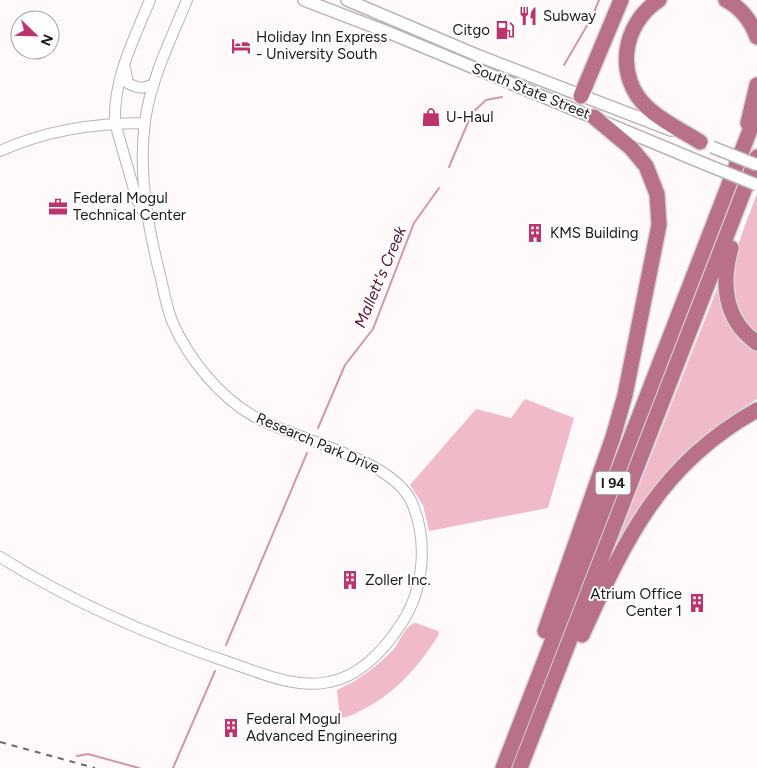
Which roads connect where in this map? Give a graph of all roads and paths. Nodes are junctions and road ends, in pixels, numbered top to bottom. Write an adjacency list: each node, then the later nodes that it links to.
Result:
1 (150, 0): 9 (street, Research Park Drive)
2 (187, 0): 10 (street, Research Park Drive)
3 (304, 0): 14 (main road, South State Street)
4 (348, 0): 12 (main road, South State Street)
5 (621, 0): 12 (highway)
6 (659, 0): 18 (highway)
7 (726, 0): 8 (highway)
8 (757, 37)
9 (124, 65): 10 (street); 15 (street, Research Park Drive)
10 (154, 84): 16 (street, Research Park Drive)
11 (757, 85): 17 (highway)
12 (581, 96): 14 (main road); 18 (main road, South State Street)
13 (757, 112): 17 (highway, I 94)
14 (594, 117): 23 (main road, South State Street, bridge); 29 (highway)
15 (115, 122): 16 (street); 19 (street); 24 (street, Research Park Drive)
16 (145, 122): 24 (street, Research Park Drive)
17 (745, 142): 29 (highway, I 94)
18 (706, 144): 21 (main road, South State Street, bridge)
19 (0, 151)
20 (757, 157): 28 (highway, I 94)
21 (757, 165)
22 (757, 173): 25 (highway)
23 (757, 185)
24 (147, 220): 27 (street, Research Park Drive)
25 (757, 343)
26 (757, 410): 28 (highway)
27 (0, 557)
28 (542, 712): 30 (highway, I 94)
29 (502, 768)
30 (520, 768)

